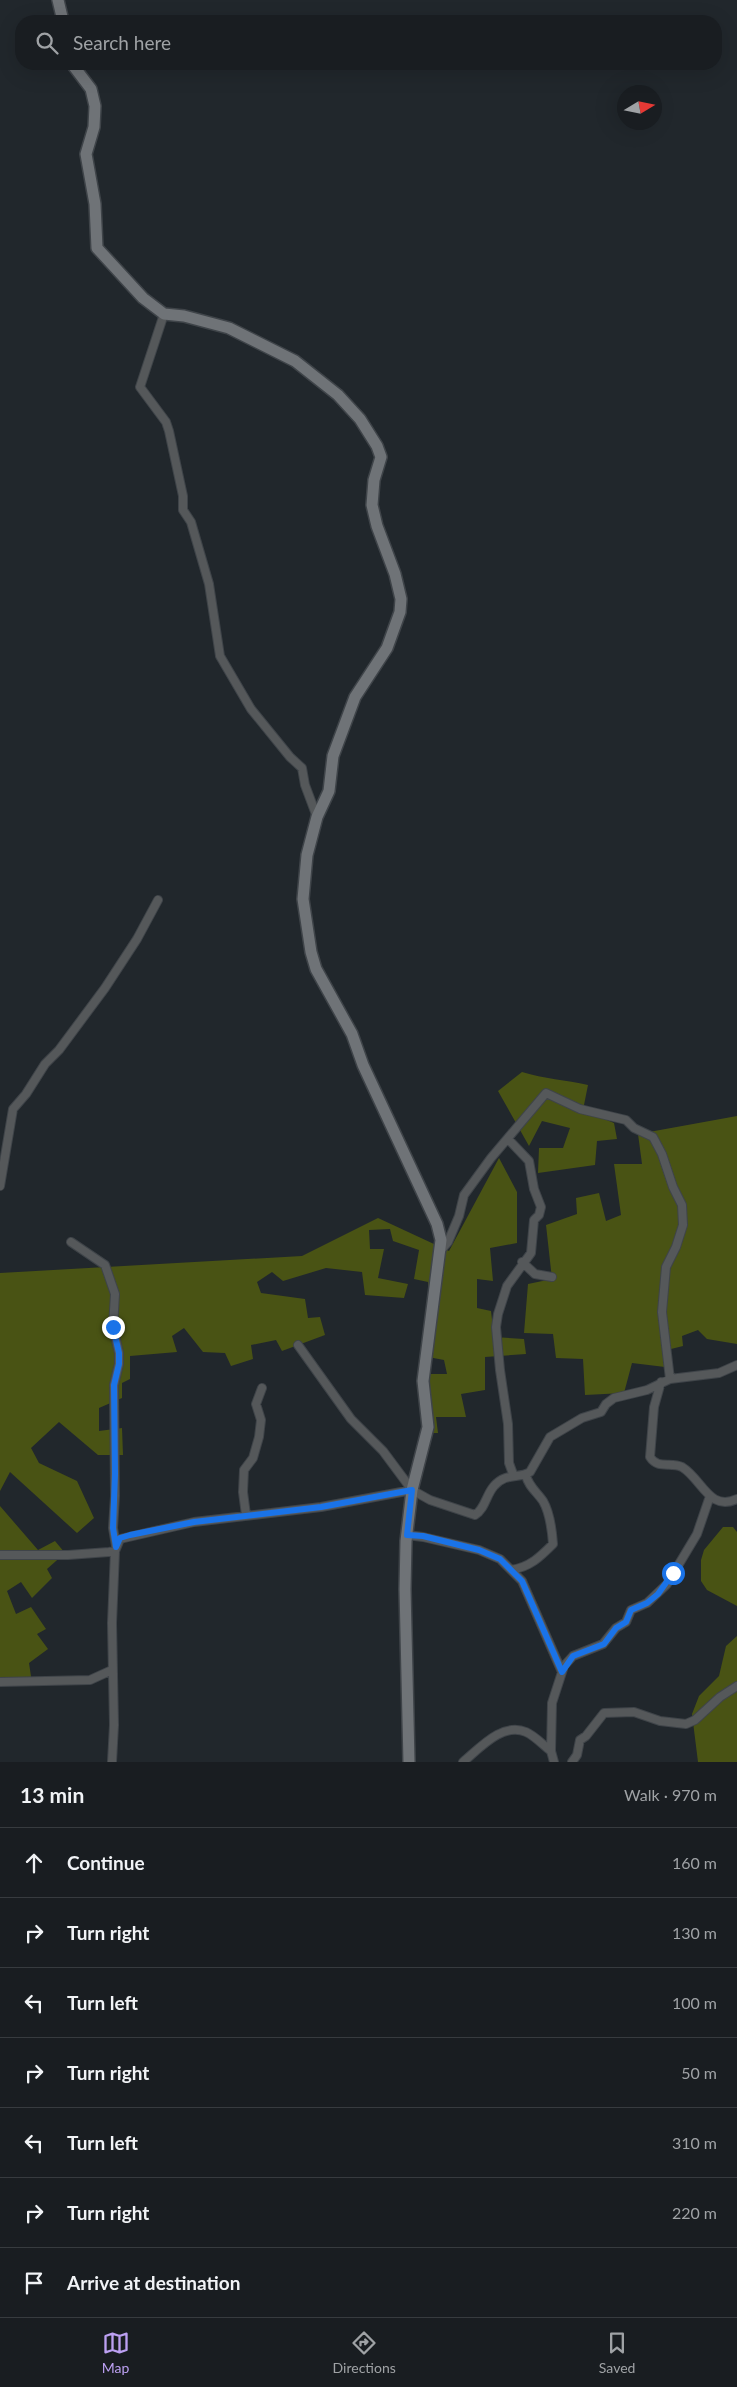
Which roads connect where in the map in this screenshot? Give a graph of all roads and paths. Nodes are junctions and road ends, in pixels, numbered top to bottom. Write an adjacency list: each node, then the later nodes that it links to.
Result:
1 (58, 0): 2 (street)
2 (62, 15)
3 (77, 70): 4 (street)
4 (164, 314): 5 (street); 5 (street)
5 (317, 817): 10 (street)
6 (158, 900): 8 (street)
7 (508, 1139): 10 (street); 11 (street); 15 (street)
8 (0, 1186)
9 (71, 1242): 25 (street)
10 (441, 1250): 20 (street)
11 (522, 1262): 12 (street); 18 (street)
12 (552, 1277)
13 (298, 1345): 20 (street)
14 (737, 1365): 15 (street)
15 (670, 1378): 16 (street)
16 (661, 1382): 19 (street); 21 (street)
17 (262, 1388): 23 (street)
18 (513, 1474): 19 (street); 20 (street)
19 (526, 1475): 27 (street)
20 (412, 1490): 23 (street); 24 (street)
21 (710, 1496): 22 (street); 29 (street)
22 (737, 1499)
23 (246, 1514): 25 (street)
24 (407, 1535): 27 (street); 34 (street)
25 (115, 1549): 26 (street); 28 (street)
26 (0, 1555)
27 (511, 1570): 29 (street)
28 (112, 1670): 30 (street); 33 (street)
29 (562, 1672): 32 (street)
30 (0, 1682)
31 (737, 1686): 37 (street)
32 (551, 1751): 35 (street); 36 (street)
33 (112, 1762)
34 (409, 1762)
35 (463, 1762)
36 (554, 1762)
37 (572, 1762)

